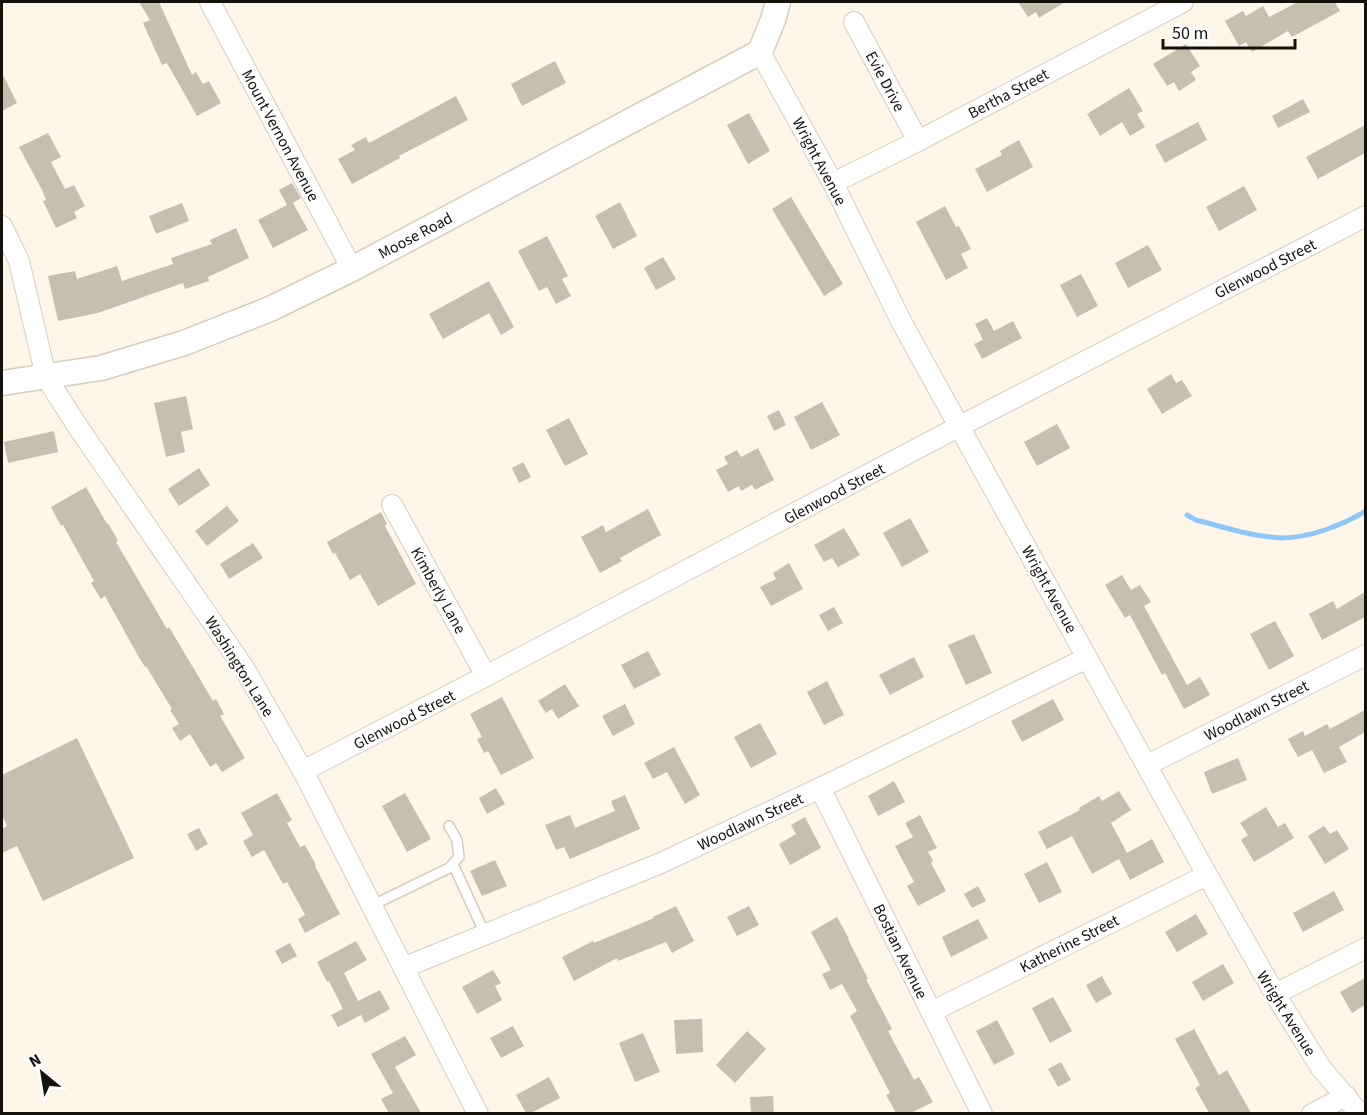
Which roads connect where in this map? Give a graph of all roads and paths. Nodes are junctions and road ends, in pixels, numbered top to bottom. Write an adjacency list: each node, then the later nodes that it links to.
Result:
1 (210, 2): 10 (street, Mount Vernon Avenue)
2 (778, 2): 5 (street)
3 (1183, 2): 6 (street, Bertha Street)
4 (854, 22): 6 (street, Evie Drive)
5 (760, 52): 7 (street, Wright Avenue); 10 (street, Moose Road)
6 (918, 141): 7 (street, Bertha Street)
7 (833, 183): 13 (street, Wright Avenue)
8 (1365, 216): 13 (street, Glenwood Street)
9 (2, 226): 11 (street, Washington Lane)
10 (352, 269): 11 (street, Moose Road)
11 (46, 377): 12 (street, Moose Road); 19 (street, Washington Lane)
12 (2, 383)
13 (960, 426): 16 (street, Wright Avenue); 17 (street, Glenwood Street)
14 (392, 505): 17 (street, Kimberly Lane)
15 (1365, 655): 18 (street, Woodlawn Street)
16 (1087, 657): 18 (street, Wright Avenue); 20 (street, Woodlawn Street)
17 (486, 676): 19 (street, Glenwood Street)
18 (1147, 765): 23 (street, Wright Avenue)
19 (303, 771): 24 (street, Washington Lane)
20 (820, 788): 25 (street, Woodlawn Street); 29 (street, Bostian Avenue)
21 (449, 826): 22 (lane)
22 (453, 864): 24 (lane); 25 (lane)
23 (1207, 875): 28 (street, Wright Avenue); 29 (street, Katherine Street)
24 (373, 905): 27 (street, Washington Lane)
25 (486, 934): 27 (street, Woodlawn Street)
26 (1365, 948): 28 (street)
27 (405, 967): 31 (street, Washington Lane)
28 (1275, 994): 30 (street, Wright Avenue)
29 (931, 1012): 32 (street, Bostian Avenue)
30 (1346, 1096): 33 (street); 34 (street, Wright Avenue)
31 (478, 1113)
32 (982, 1113)
33 (1312, 1113)
34 (1360, 1113)

